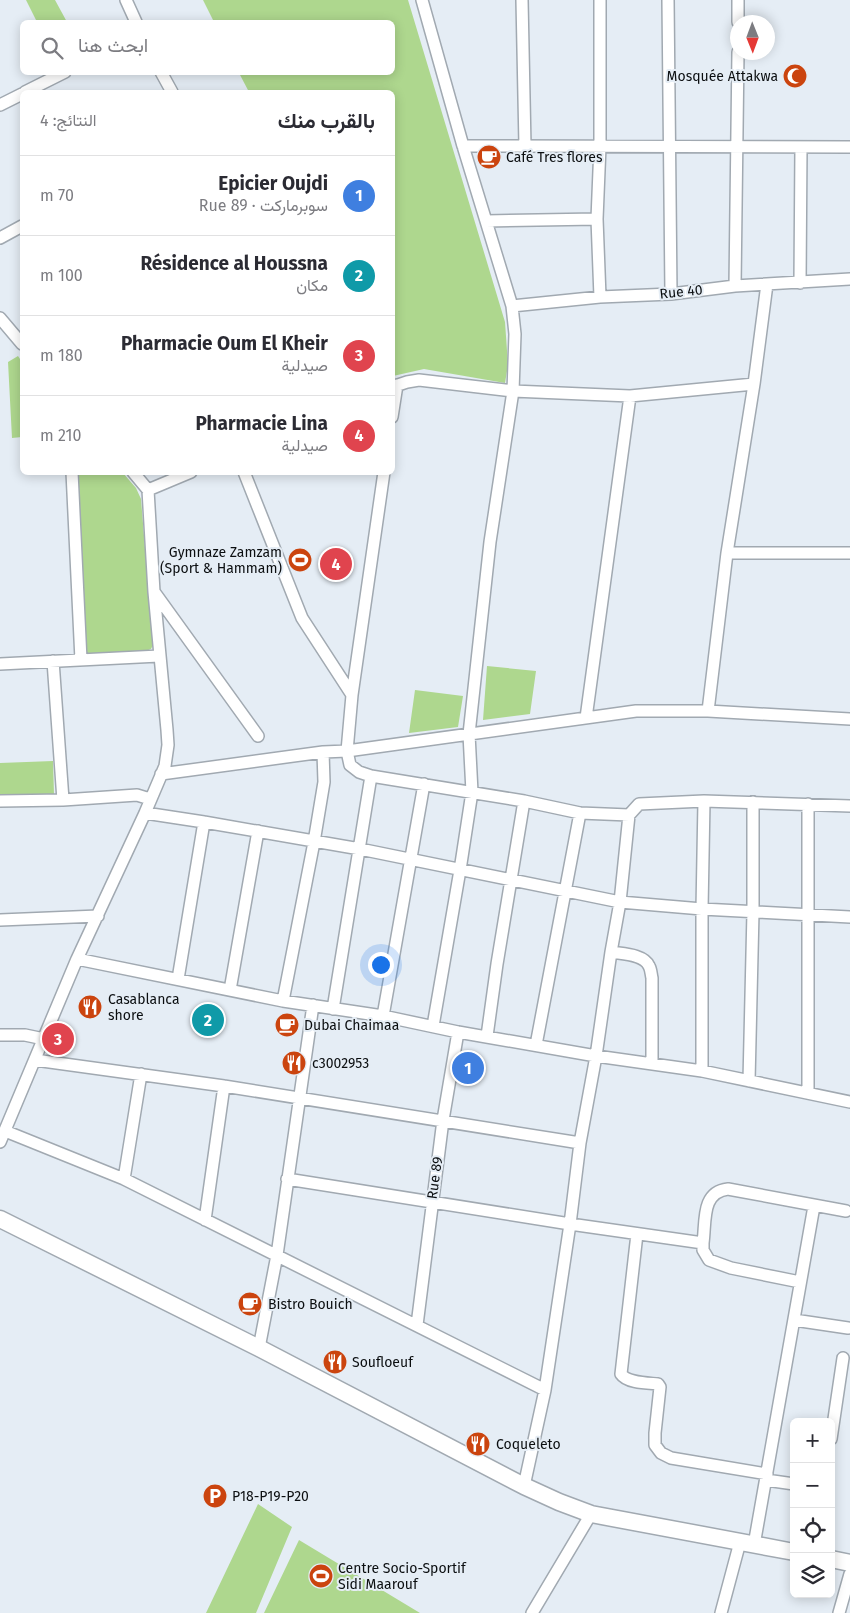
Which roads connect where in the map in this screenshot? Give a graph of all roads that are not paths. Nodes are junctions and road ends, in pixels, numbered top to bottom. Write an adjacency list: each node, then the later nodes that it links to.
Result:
1 (126, 0): 8 (street)
2 (422, 0): 16 (street)
3 (522, 0): 17 (street)
4 (600, 0): 18 (street)
5 (668, 0): 20 (street)
6 (738, 0): 7 (street)
7 (738, 15)
8 (135, 20)
9 (738, 60): 19 (street)
10 (59, 75): 12 (street)
11 (163, 75): 13 (street)
12 (30, 90)
13 (171, 90)
14 (20, 95): 15 (street)
15 (0, 105)
16 (463, 146): 17 (street); 24 (street)
17 (525, 146): 18 (street)
18 (600, 146): 20 (street); 23 (street)
19 (736, 146): 20 (street); 21 (street); 30 (street)
20 (669, 147): 31 (street)
21 (801, 147): 22 (street); 28 (street)
22 (850, 147)
23 (597, 219): 24 (street); 32 (street)
24 (486, 221): 33 (street)
25 (20, 227): 26 (street)
26 (0, 238)
27 (850, 279): 28 (street, Rue 40)
28 (800, 283): 29 (street, Rue 40)
29 (767, 284): 30 (street, Rue 40); 36 (street)
30 (735, 286): 31 (street, Rue 40)
31 (670, 294): 32 (street, Rue 40)
32 (600, 298): 33 (street, Rue 40)
33 (512, 306): 38 (street)
34 (0, 318): 35 (street)
35 (20, 342)
36 (754, 384): 39 (street); 46 (street)
37 (395, 386): 38 (street)
38 (513, 390): 39 (street); 57 (street)
39 (630, 396): 55 (street)
40 (72, 475): 50 (street)
41 (136, 475): 45 (street)
42 (184, 475): 45 (street)
43 (245, 475): 53 (street)
44 (384, 475): 53 (street)
45 (148, 490): 48 (street)
46 (727, 553): 47 (street); 54 (street)
47 (850, 553)
48 (154, 592): 49 (street); 58 (street)
49 (159, 656): 50 (street); 61 (street)
50 (81, 660): 51 (street)
51 (53, 661): 52 (street); 66 (street)
52 (0, 664)
53 (352, 695): 59 (street)
54 (708, 711): 55 (street); 56 (street)
55 (586, 718): 57 (street)
56 (850, 718)
57 (469, 734): 59 (street); 64 (street)
58 (258, 736)
59 (347, 751): 60 (street); 62 (street)
60 (323, 752): 61 (street); 78 (street)
61 (161, 774): 65 (street)
62 (372, 776): 63 (street); 79 (street)
63 (424, 784): 64 (street); 80 (street)
64 (472, 792): 68 (street); 81 (street)
65 (150, 799): 66 (street); 73 (street)
66 (63, 800): 67 (street)
67 (0, 801)
68 (524, 801): 74 (street); 82 (street)
69 (704, 801): 70 (street); 75 (street); 85 (street)
70 (753, 802): 71 (street); 86 (street)
71 (808, 804): 72 (street); 87 (street)
72 (850, 806)
73 (145, 813): 76 (street); 88 (street)
74 (580, 813): 75 (street); 83 (street)
75 (629, 815): 84 (street)
76 (204, 822): 77 (street); 93 (street)
77 (258, 831): 78 (street); 94 (street)
78 (314, 842): 79 (street); 95 (street)
79 (360, 849): 80 (street); 97 (street)
80 (410, 860): 81 (street); 98 (street)
81 (460, 870): 82 (street); 99 (street)
82 (512, 879): 83 (street); 102 (street)
83 (564, 890): 84 (street); 104 (street)
84 (620, 902): 85 (street); 91 (street)
85 (702, 909): 86 (street); 108 (street)
86 (753, 912): 87 (street); 110 (street)
87 (808, 915): 89 (street); 112 (street)
88 (98, 916): 90 (street); 92 (street)
89 (850, 918)
90 (0, 920)
91 (611, 952): 105 (street); 107 (street)
92 (77, 959): 93 (street); 103 (street)
93 (178, 979): 94 (street)
94 (230, 990): 95 (street)
95 (283, 1001): 96 (street)
96 (313, 1005): 97 (street); 113 (street)
97 (333, 1008): 98 (street)
98 (383, 1016): 99 (street)
99 (433, 1026): 100 (street)
100 (458, 1032): 102 (street); 115 (street, Rue 89)
101 (0, 1035): 103 (street)
102 (487, 1036): 104 (street)
103 (44, 1039): 106 (street)
104 (536, 1045): 105 (street)
105 (596, 1056): 107 (street); 118 (street)
106 (35, 1060): 109 (street); 116 (street)
107 (652, 1063): 108 (street)
108 (702, 1072): 110 (street)
109 (141, 1074): 111 (street); 119 (street)
110 (749, 1081): 112 (street)
111 (224, 1086): 113 (street); 125 (street)
112 (808, 1094): 114 (street)
113 (299, 1098): 115 (street); 120 (street)
114 (850, 1102)
115 (443, 1120): 118 (street); 121 (street, Rue 89)
116 (5, 1131): 117 (street); 119 (street)
117 (0, 1142)
118 (580, 1143): 126 (street)
119 (124, 1179): 125 (street)
120 (288, 1179): 121 (street); 129 (street)
121 (432, 1202): 126 (street); 132 (street, Rue 89)
122 (814, 1206): 123 (street); 128 (street); 130 (street)
123 (846, 1210)
124 (0, 1219): 134 (street)
125 (205, 1220): 129 (street)
126 (570, 1224): 127 (street); 136 (street)
127 (636, 1234): 128 (street); 138 (street)
128 (703, 1243): 130 (street)
129 (276, 1255): 132 (street); 134 (street)
130 (800, 1282): 131 (street)
131 (794, 1320): 133 (street); 138 (street)
132 (416, 1325): 136 (street)
133 (848, 1328)
134 (259, 1348): 140 (street)
135 (843, 1358): 137 (street)
136 (545, 1390): 140 (street)
137 (834, 1418)
138 (766, 1477): 139 (street); 142 (street)
139 (790, 1483)
140 (524, 1486): 141 (street)
141 (591, 1514): 142 (street); 147 (street)
142 (747, 1544): 143 (street); 148 (street)
143 (790, 1551)
144 (835, 1560): 145 (street)
145 (850, 1563)
146 (850, 1574): 149 (street)
147 (532, 1613)
148 (720, 1613)
149 (839, 1613)

